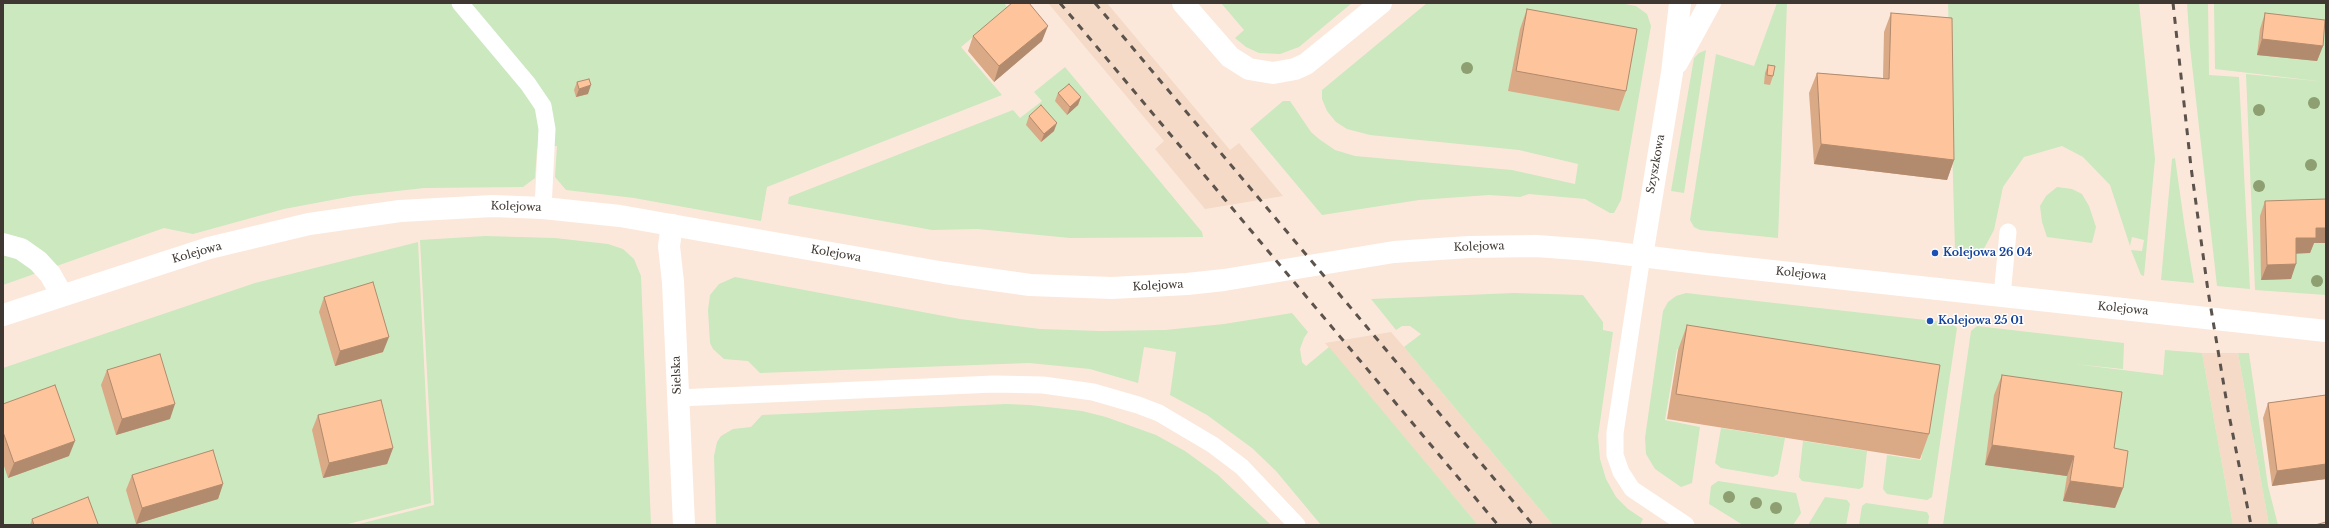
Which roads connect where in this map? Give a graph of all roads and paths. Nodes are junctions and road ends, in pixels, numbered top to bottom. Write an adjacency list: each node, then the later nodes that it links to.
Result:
1 (460, 3): 7 (lane)
2 (1183, 3): 3 (street)
3 (1381, 3)
4 (1680, 3): 6 (street, Szyszkowa)
5 (1710, 3): 6 (street, Szyszkowa)
6 (1672, 73): 11 (street, Szyszkowa)
7 (543, 208): 8 (street, Kolejowa); 12 (street, Kolejowa)
8 (672, 225): 11 (street, Kolejowa); 16 (street, Sielska)
9 (2008, 232): 13 (lane)
10 (3, 244): 12 (street)
11 (1642, 256): 13 (street, Kolejowa); 19 (lane)
12 (62, 295): 14 (street, Kolejowa)
13 (2002, 296): 15 (street, Kolejowa)
14 (3, 315)
15 (2326, 331)
16 (678, 398): 17 (street, Sielska); 18 (lane)
17 (684, 525)
18 (1297, 525)
19 (1686, 525)

